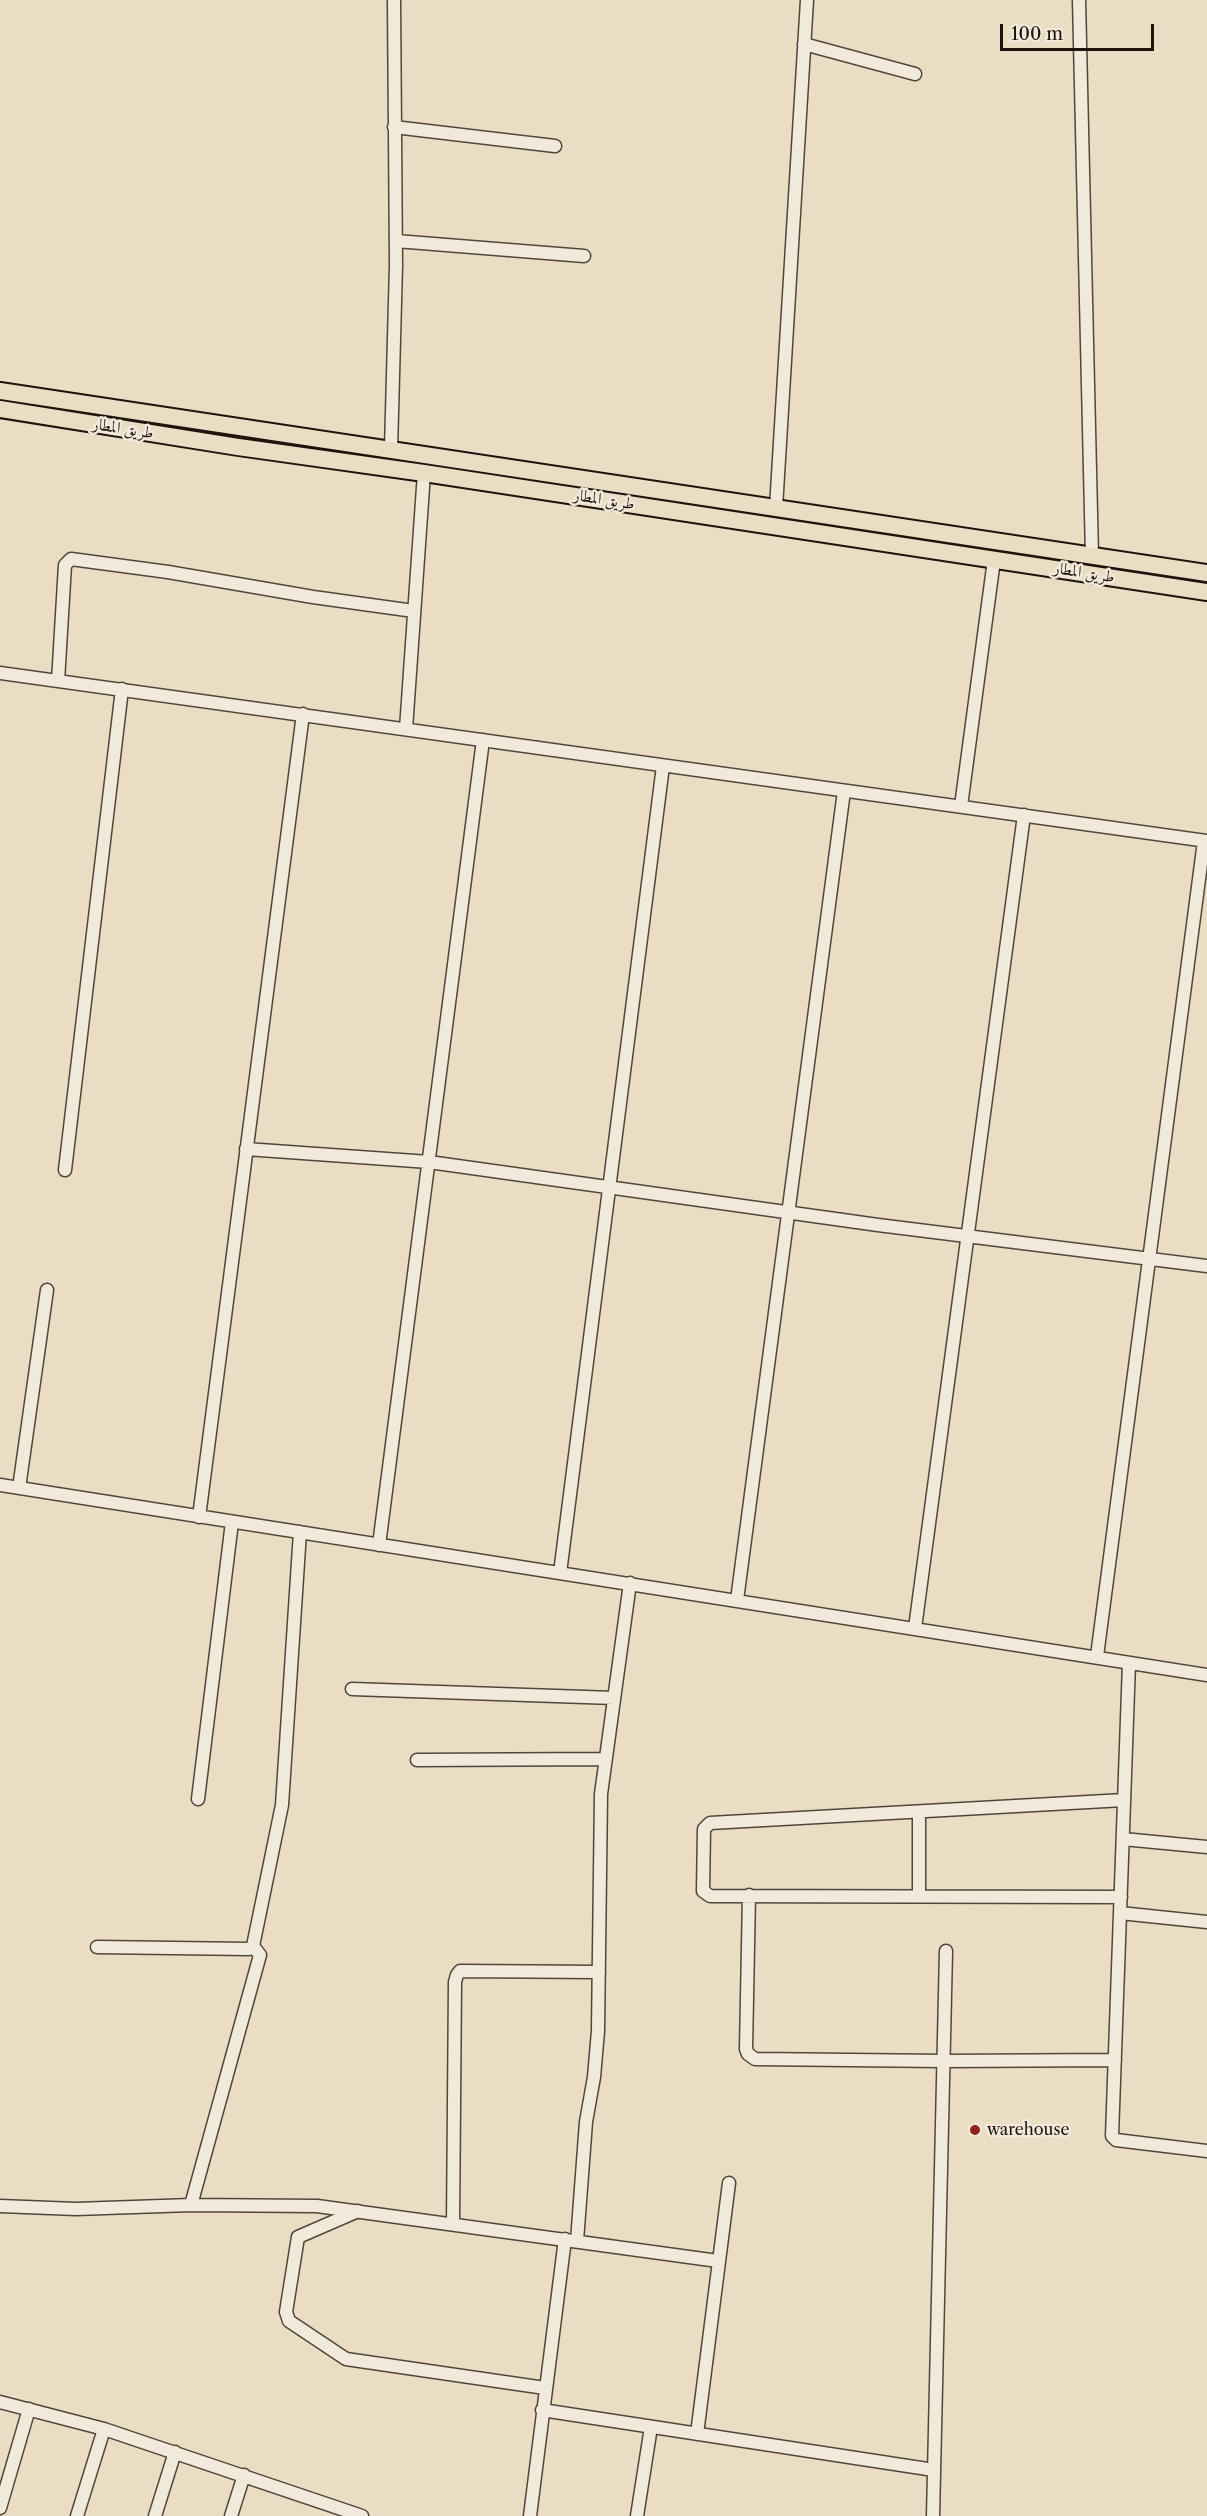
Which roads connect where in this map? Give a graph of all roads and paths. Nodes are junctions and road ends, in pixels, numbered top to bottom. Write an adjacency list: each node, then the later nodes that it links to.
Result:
1 (394, 0): 6 (street)
2 (807, 0): 4 (street)
3 (1079, 0): 19 (street)
4 (804, 44): 5 (street); 16 (street)
5 (915, 74)
6 (394, 127): 7 (street); 8 (street)
7 (555, 146)
8 (396, 241): 9 (street); 14 (street)
9 (584, 256)
10 (0, 391): 12 (highway, طريق المطار)
11 (0, 409): 13 (highway, طريق المطار)
12 (238, 426): 13 (highway); 14 (highway, طريق المطار)
13 (238, 447): 15 (highway, طريق المطار)
14 (391, 449): 16 (highway, طريق المطار)
15 (424, 472): 18 (highway, طريق المطار); 23 (street)
16 (777, 508): 17 (highway, طريق المطار)
17 (880, 524): 18 (highway); 19 (highway, طريق المطار)
18 (880, 542): 20 (highway, طريق المطار)
19 (1092, 556): 21 (highway, طريق المطار)
20 (994, 560): 22 (highway, طريق المطار); 32 (street)
21 (1207, 573)
22 (1207, 592)
23 (414, 611): 25 (street); 28 (street)
24 (0, 673): 25 (street)
25 (58, 681): 26 (street)
26 (122, 689): 27 (street); 37 (street)
27 (303, 714): 28 (street); 35 (street)
28 (406, 729): 29 (street)
29 (483, 740): 30 (street); 36 (street)
30 (663, 766): 31 (street); 38 (street)
31 (844, 790): 32 (street); 39 (street)
32 (961, 806): 33 (street)
33 (1024, 815): 34 (street); 40 (street)
34 (1205, 841): 41 (street)
35 (246, 1149): 36 (street); 46 (street)
36 (429, 1162): 38 (street); 49 (street)
37 (65, 1170)
38 (609, 1187): 39 (street); 50 (street)
39 (788, 1213): 40 (street); 52 (street)
40 (969, 1237): 41 (street); 53 (street)
41 (1151, 1259): 42 (street); 54 (street)
42 (1207, 1266)
43 (47, 1290): 45 (street)
44 (0, 1485): 45 (street)
45 (20, 1488): 46 (street)
46 (199, 1516): 47 (street)
47 (232, 1522): 48 (street); 61 (street)
48 (300, 1532): 49 (street); 72 (street)
49 (379, 1545): 50 (street)
50 (560, 1573): 51 (street)
51 (630, 1583): 52 (street); 58 (street)
52 (738, 1600): 53 (street)
53 (915, 1628): 54 (street)
54 (1097, 1656): 55 (street)
55 (1129, 1663): 56 (street); 62 (street)
56 (1207, 1675)
57 (352, 1689): 58 (street)
58 (614, 1698): 59 (street)
59 (605, 1759): 60 (street); 74 (street)
60 (417, 1760)
61 (198, 1799)
62 (1124, 1800): 63 (street); 64 (street)
63 (919, 1812): 66 (street); 67 (street)
64 (1123, 1839): 65 (street); 68 (street)
65 (1207, 1847)
66 (748, 1894): 67 (street); 76 (street)
67 (919, 1896): 68 (street)
68 (1120, 1897): 69 (street)
69 (1120, 1913): 70 (street); 75 (street)
70 (1207, 1922)
71 (97, 1947): 72 (street)
72 (253, 1947): 79 (street)
73 (946, 1951): 76 (street)
74 (599, 1972): 82 (street); 83 (street)
75 (1115, 2060): 76 (street); 77 (street)
76 (944, 2061): 93 (street)
77 (1207, 2151)
78 (729, 2182): 84 (street)
79 (191, 2205): 80 (street); 81 (street)
80 (0, 2206)
81 (359, 2210): 82 (street); 85 (street)
82 (453, 2224): 83 (street)
83 (571, 2240): 84 (street); 85 (street)
84 (718, 2260): 91 (street)
85 (545, 2388): 88 (street)
86 (0, 2402): 87 (street)
87 (29, 2409): 90 (street); 95 (street)
88 (542, 2410): 89 (street); 100 (street)
89 (651, 2427): 91 (street); 101 (street)
90 (104, 2429): 92 (street); 96 (street)
91 (698, 2434): 93 (street)
92 (176, 2452): 94 (street); 97 (street)
93 (934, 2470): 102 (street)
94 (244, 2475): 98 (street); 99 (street)
95 (0, 2508)
96 (77, 2516)
97 (155, 2516)
98 (231, 2516)
99 (362, 2516)
100 (530, 2516)
101 (637, 2516)
102 (933, 2516)

